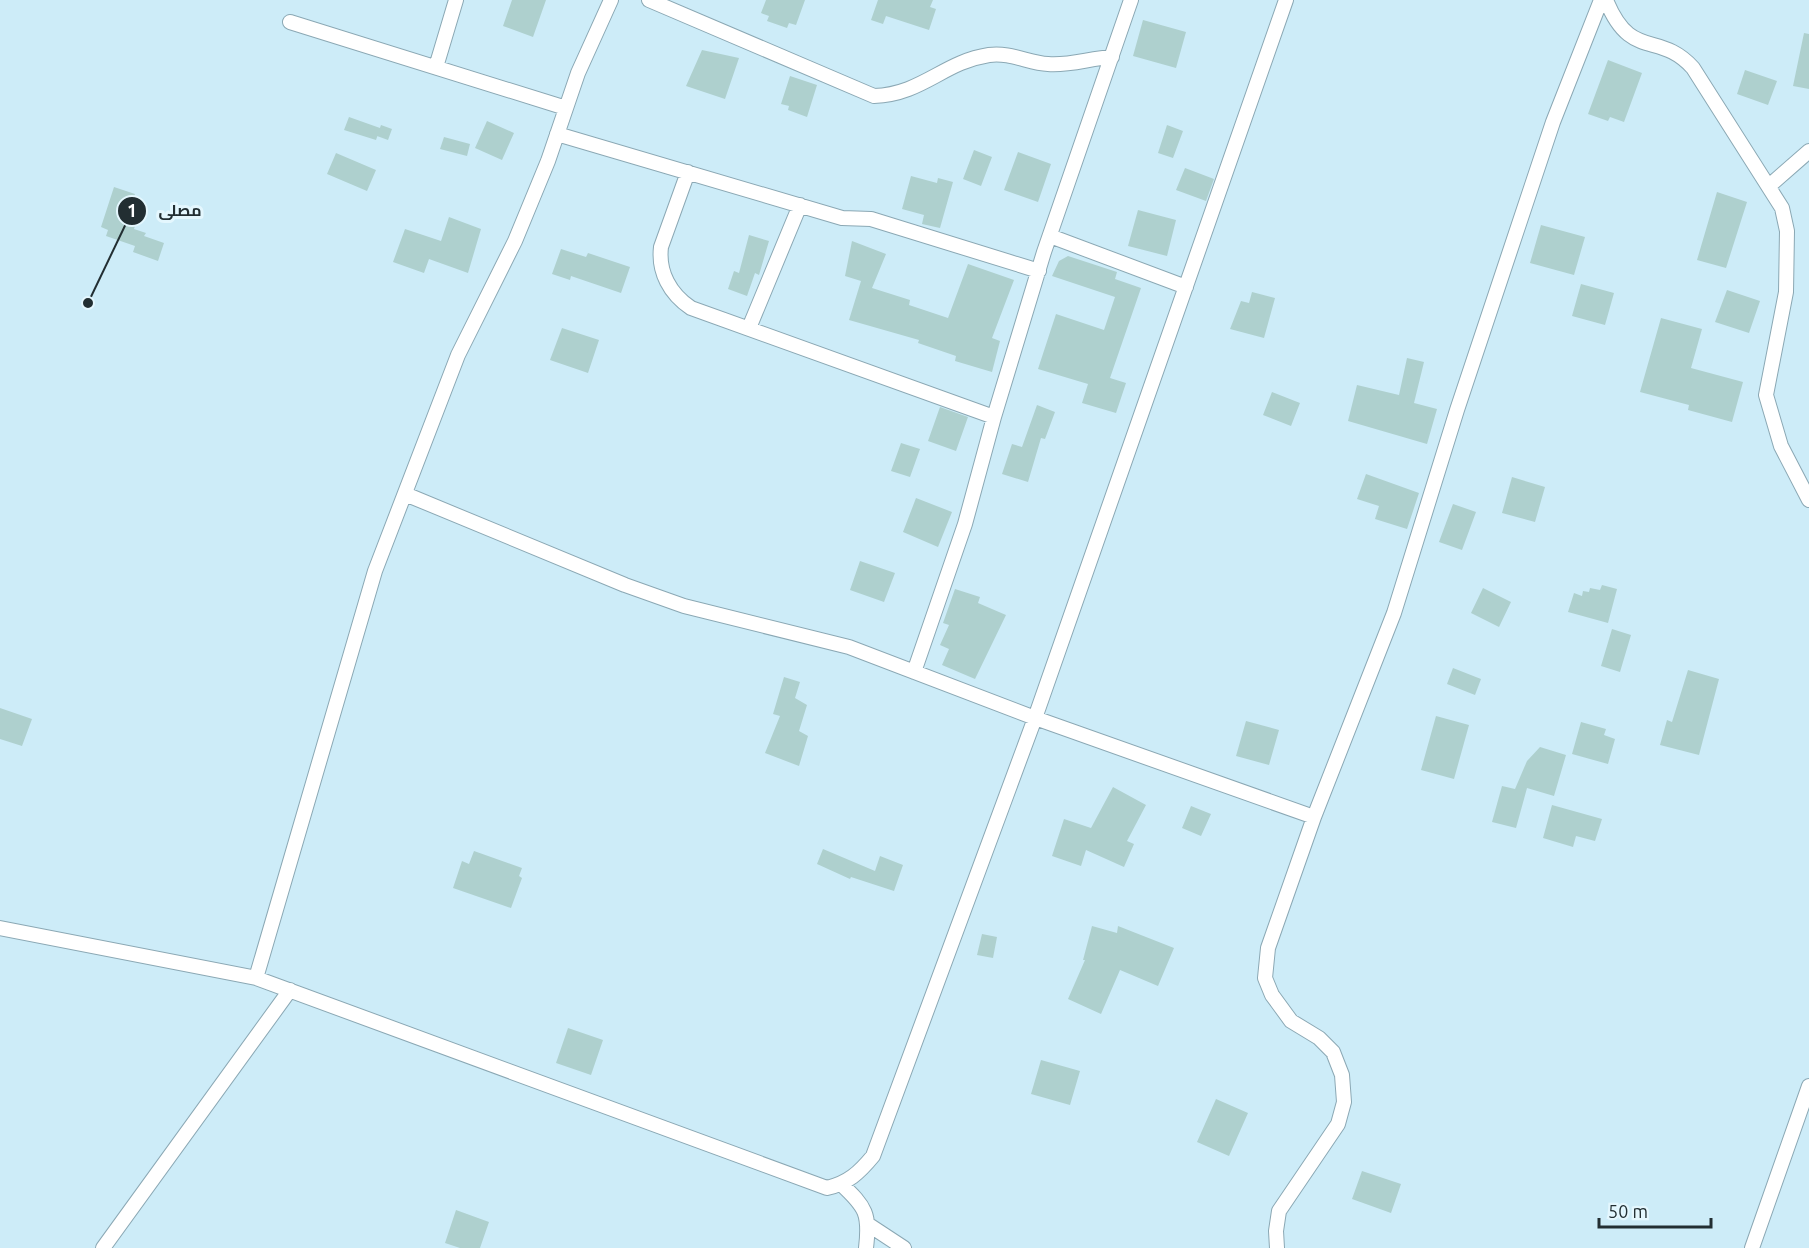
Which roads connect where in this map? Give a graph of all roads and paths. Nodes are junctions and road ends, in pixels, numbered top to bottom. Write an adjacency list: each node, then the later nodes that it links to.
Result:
1 (456, 0): 10 (street)
2 (611, 0): 11 (street)
3 (648, 0): 9 (street)
4 (1131, 0): 9 (street)
5 (1286, 0): 19 (street)
6 (1601, 0): 26 (street)
7 (1606, 0): 15 (street)
8 (290, 22): 10 (street)
9 (1112, 57): 17 (street)
10 (436, 67): 11 (street)
11 (566, 108): 12 (street)
12 (557, 134): 14 (street); 22 (street)
13 (1809, 151): 15 (street)
14 (688, 172): 16 (street); 20 (street)
15 (1769, 186): 23 (street)
16 (800, 206): 18 (street); 20 (street)
17 (1050, 236): 18 (street); 19 (street)
18 (1039, 271): 21 (street)
19 (1186, 287): 25 (street)
20 (749, 328): 21 (street)
21 (994, 417): 24 (street)
22 (405, 494): 24 (street); 28 (street)
23 (1809, 500)
24 (914, 672): 25 (street)
25 (1035, 718): 26 (street); 31 (street)
26 (1314, 817): 36 (street)
27 (0, 928): 28 (street)
28 (256, 978): 29 (street)
29 (290, 990): 31 (street); 33 (street)
30 (1809, 1086): 37 (street)
31 (841, 1184): 32 (street)
32 (868, 1225): 34 (street); 35 (street)
33 (103, 1248)
34 (866, 1248)
35 (904, 1248)
36 (1278, 1248)
37 (1752, 1248)

